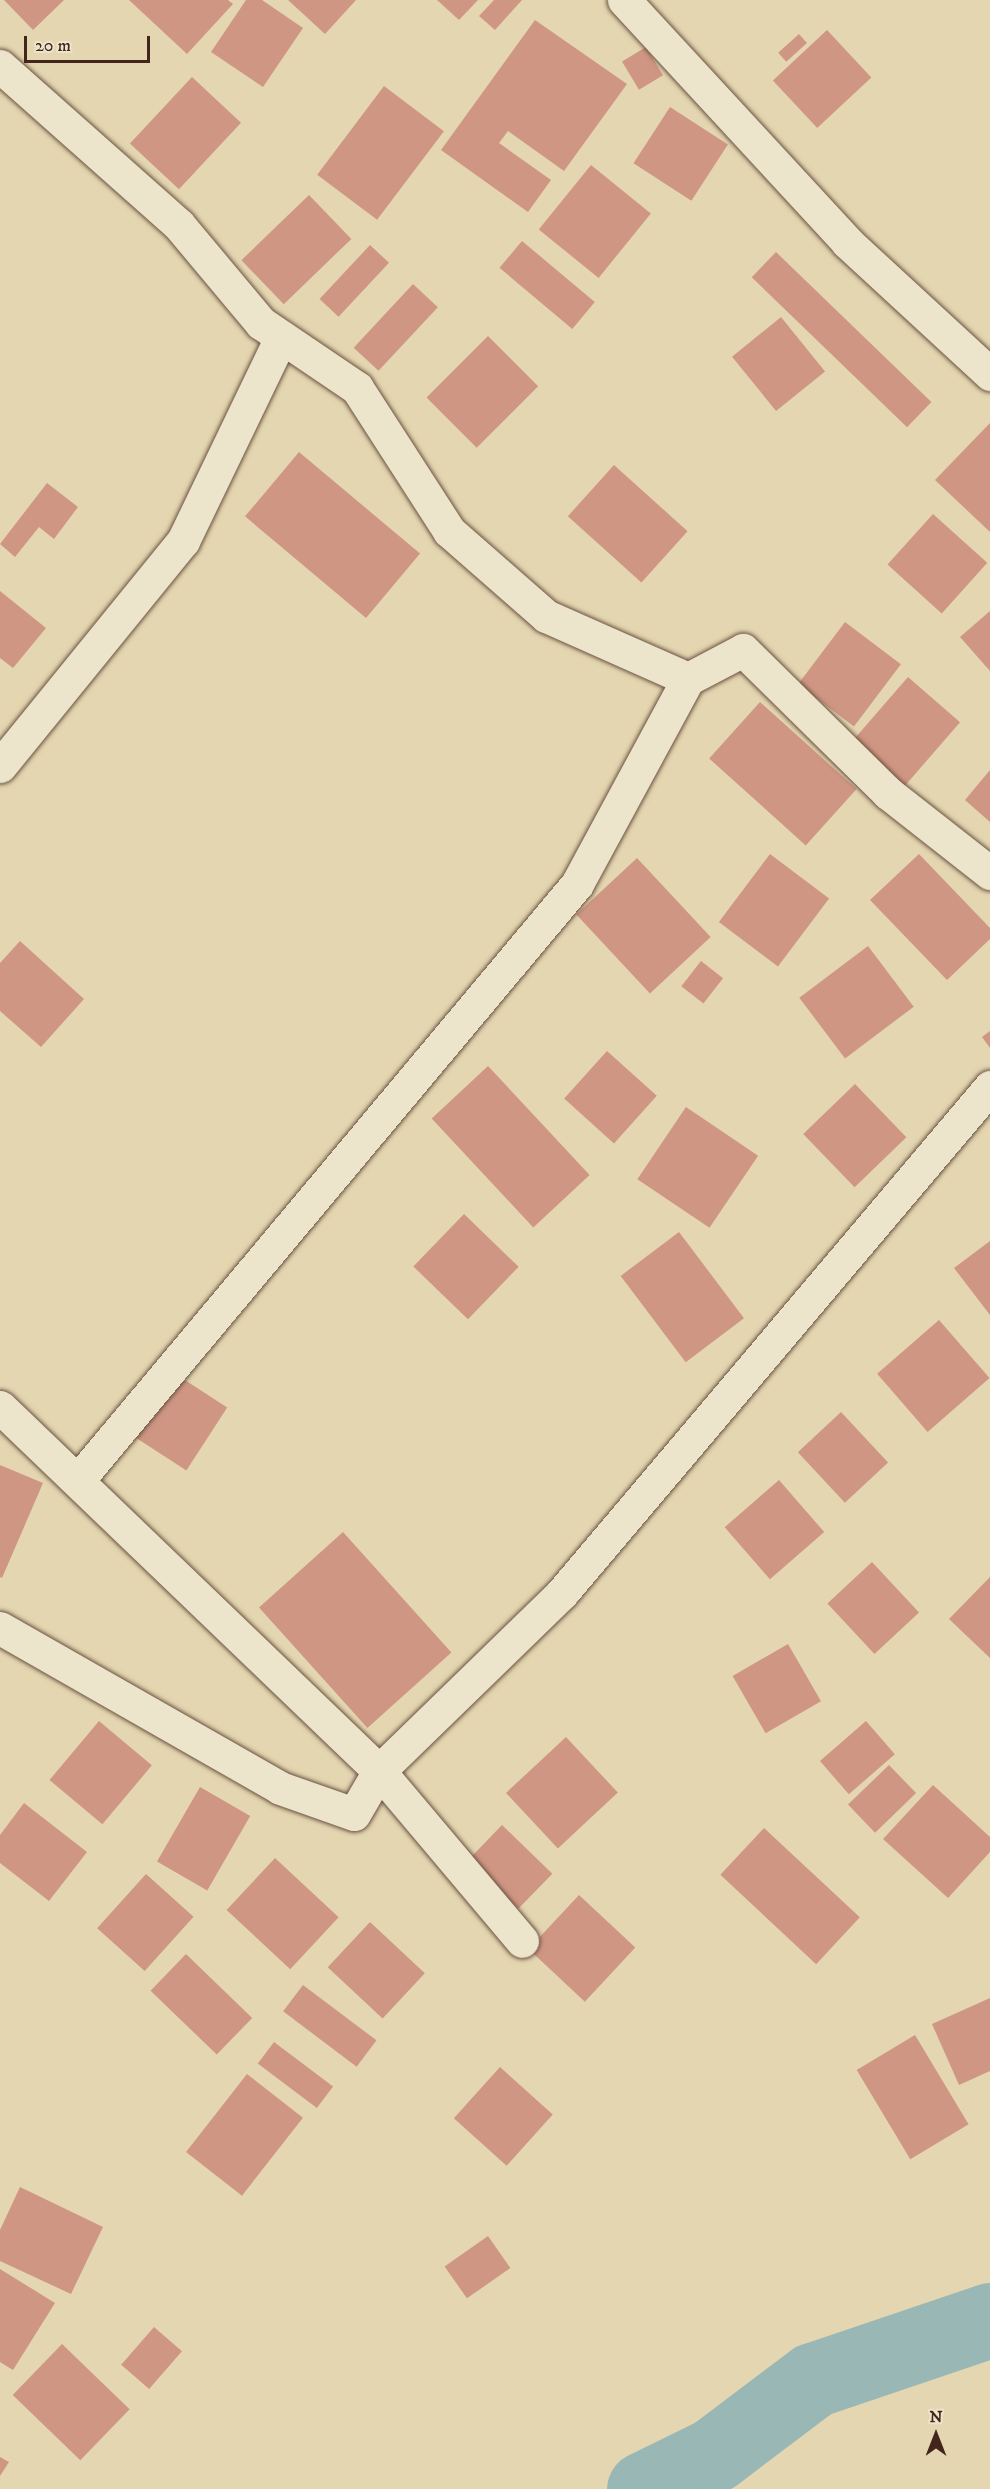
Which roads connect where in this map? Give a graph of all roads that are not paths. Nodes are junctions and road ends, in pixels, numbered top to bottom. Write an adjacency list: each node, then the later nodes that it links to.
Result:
1 (634, 4): 4 (street)
2 (0, 66): 3 (street)
3 (281, 337): 5 (street); 6 (street)
4 (990, 374)
5 (688, 679): 7 (street); 10 (street)
6 (2, 760)
7 (990, 873)
8 (990, 1087): 12 (street)
9 (0, 1407): 10 (street)
10 (78, 1480): 12 (street)
11 (0, 1628): 12 (street)
12 (379, 1772): 13 (street)
13 (522, 1941)

